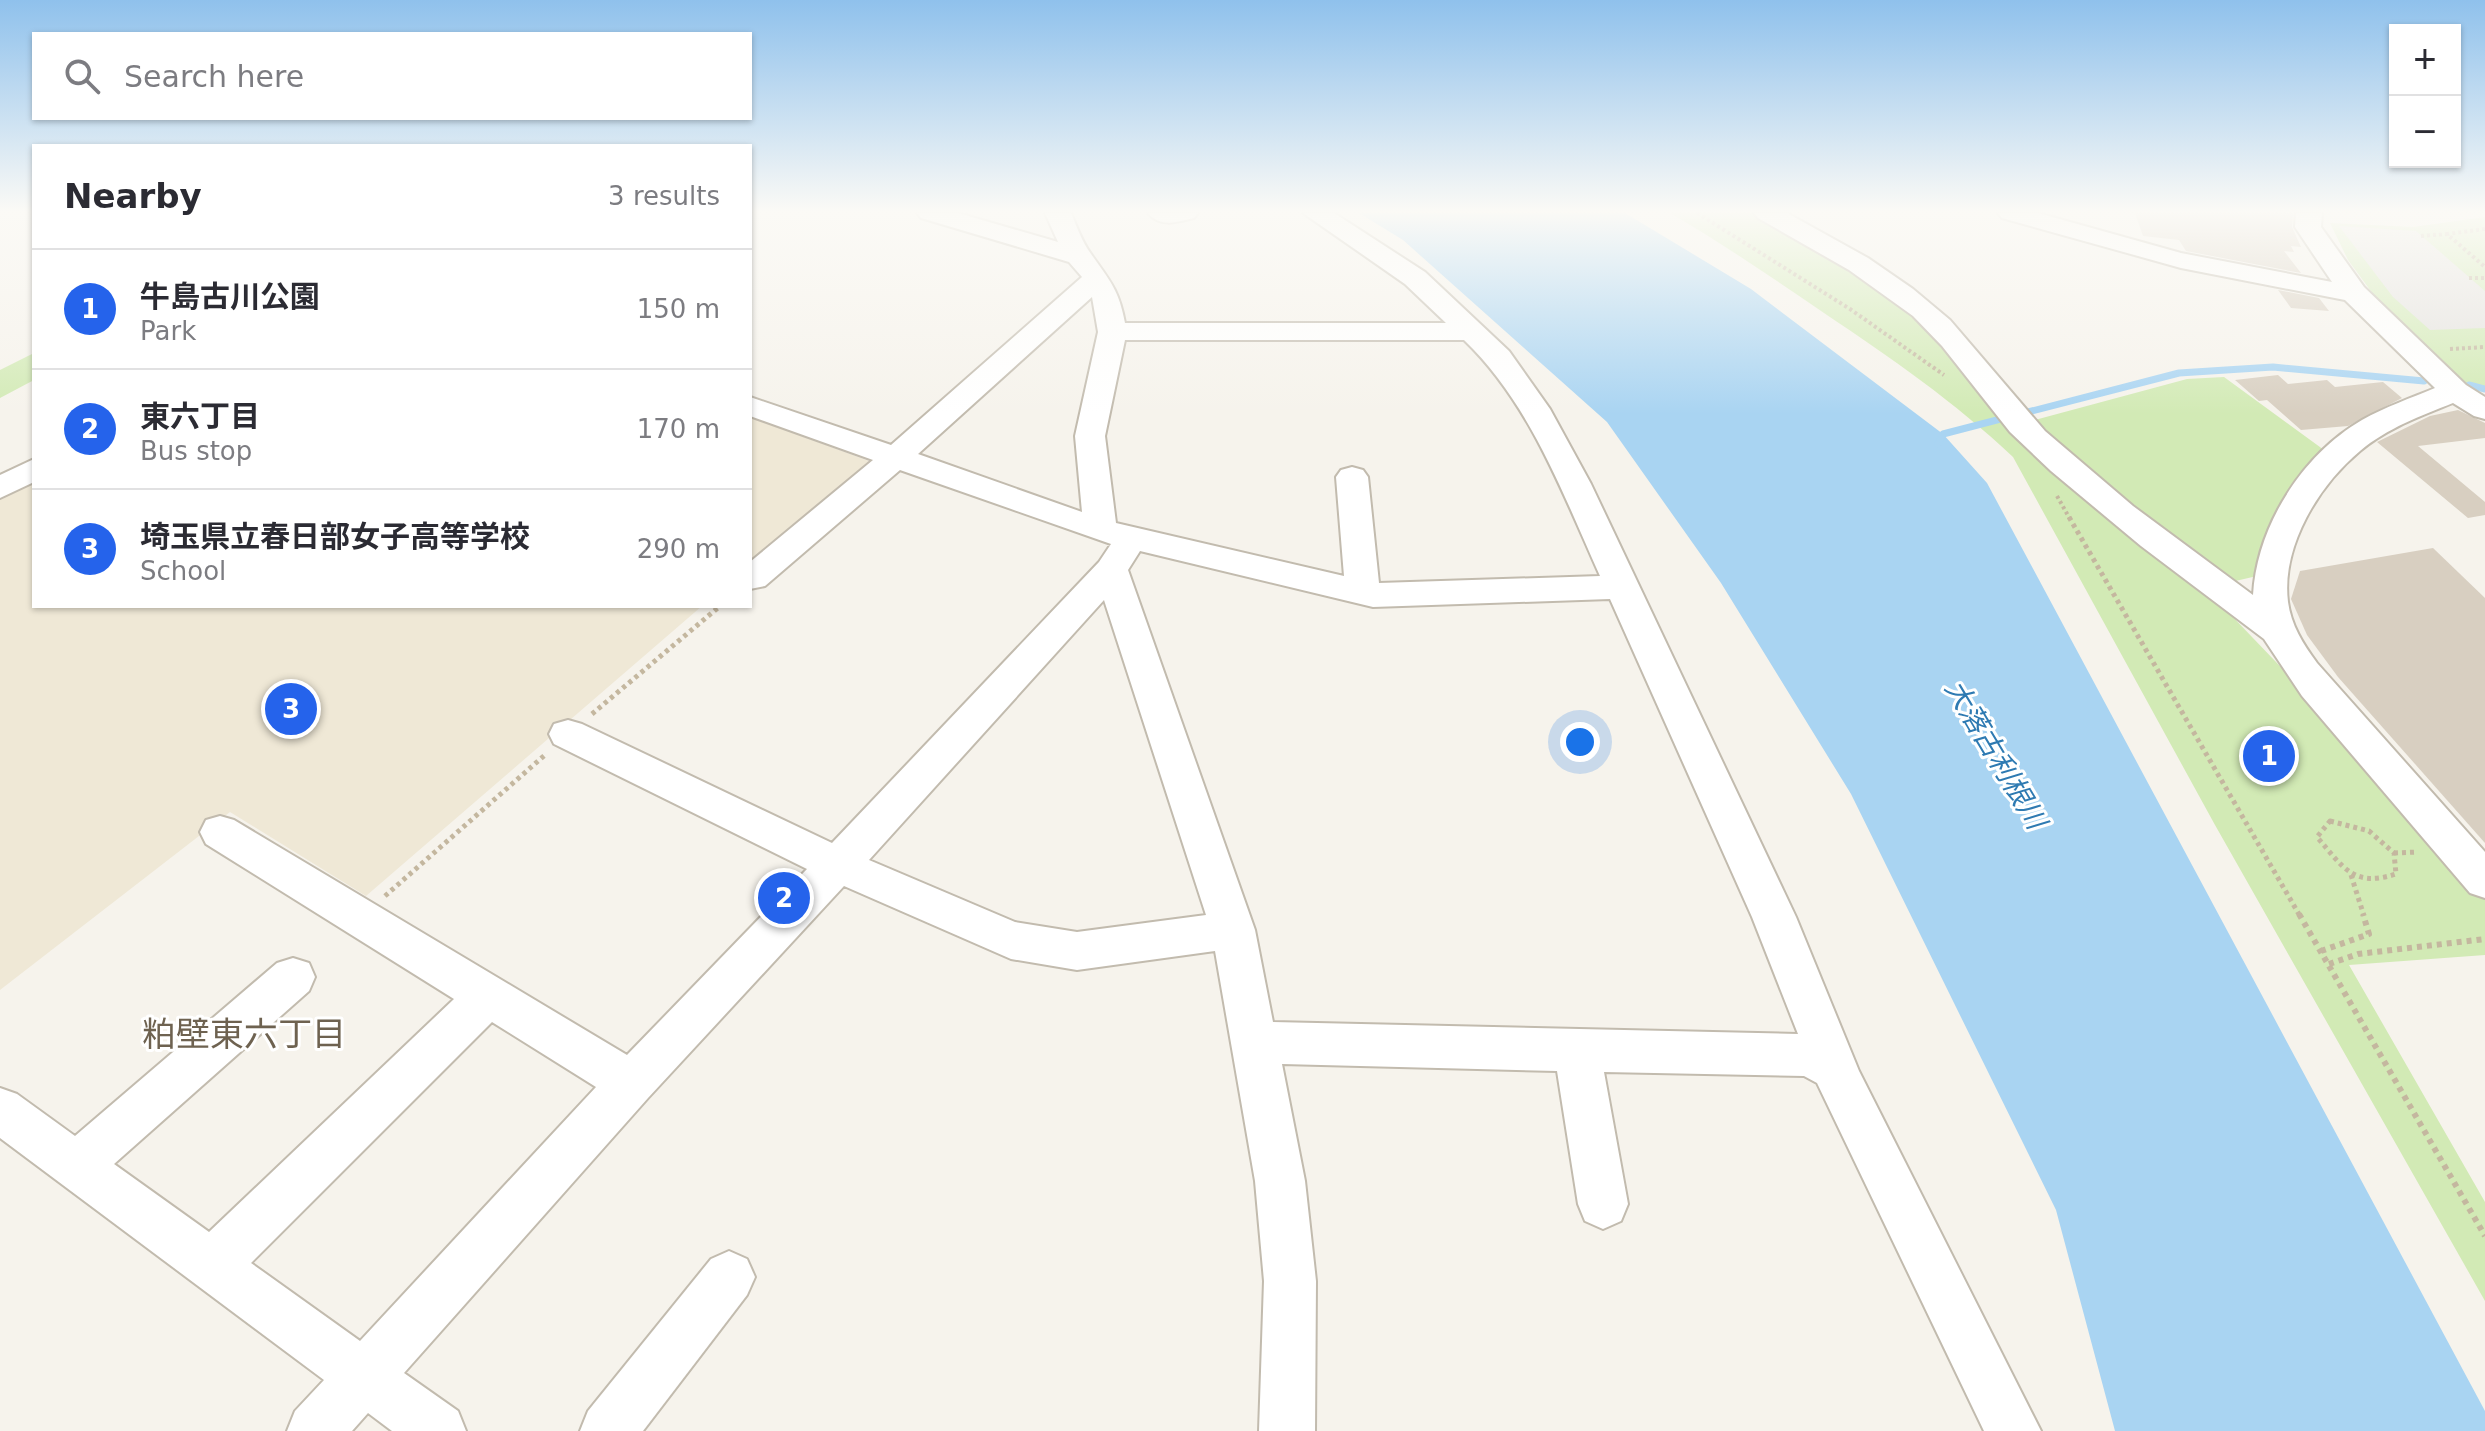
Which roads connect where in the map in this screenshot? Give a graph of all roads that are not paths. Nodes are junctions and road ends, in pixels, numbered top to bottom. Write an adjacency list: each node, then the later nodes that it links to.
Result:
1 (1075, 280): 16 (street)
2 (1096, 280): 11 (street)
3 (1417, 280): 10 (street)
4 (1876, 280): 24 (street)
5 (2265, 280): 7 (street)
6 (2346, 280): 7 (street)
7 (2354, 293): 9 (street)
8 (2412, 316): 9 (street)
9 (2378, 317): 12 (street)
10 (1473, 331): 11 (street); 22 (street)
11 (1112, 332): 20 (street)
12 (2455, 391): 14 (street); 24 (street)
13 (752, 407): 16 (street)
14 (2485, 410)
15 (0, 457): 17 (street)
16 (894, 459): 20 (street); 21 (street)
17 (32, 470): 19 (street)
18 (1352, 477): 23 (street)
19 (0, 488)
20 (1114, 546): 23 (street); 27 (street); 29 (street)
21 (753, 578)
22 (1622, 587): 23 (street); 34 (street)
23 (1363, 593)
24 (2277, 630): 28 (street)
25 (568, 734): 27 (street)
26 (220, 832): 31 (street)
27 (838, 865): 29 (street); 35 (street)
28 (2485, 881)
29 (1233, 930): 32 (street)
30 (293, 977): 37 (street)
31 (489, 995): 35 (street); 39 (street)
32 (1256, 1043): 33 (street); 45 (street)
33 (1577, 1050): 34 (street); 38 (street)
34 (1835, 1069): 46 (street)
35 (631, 1083): 41 (street)
36 (0, 1110): 37 (street)
37 (76, 1166): 39 (street)
38 (1603, 1204)
39 (212, 1265): 41 (street)
40 (729, 1277): 44 (street)
41 (363, 1377): 42 (street); 43 (street)
42 (315, 1431)
43 (438, 1431)
44 (608, 1431)
45 (1287, 1431)
46 (2013, 1431)

